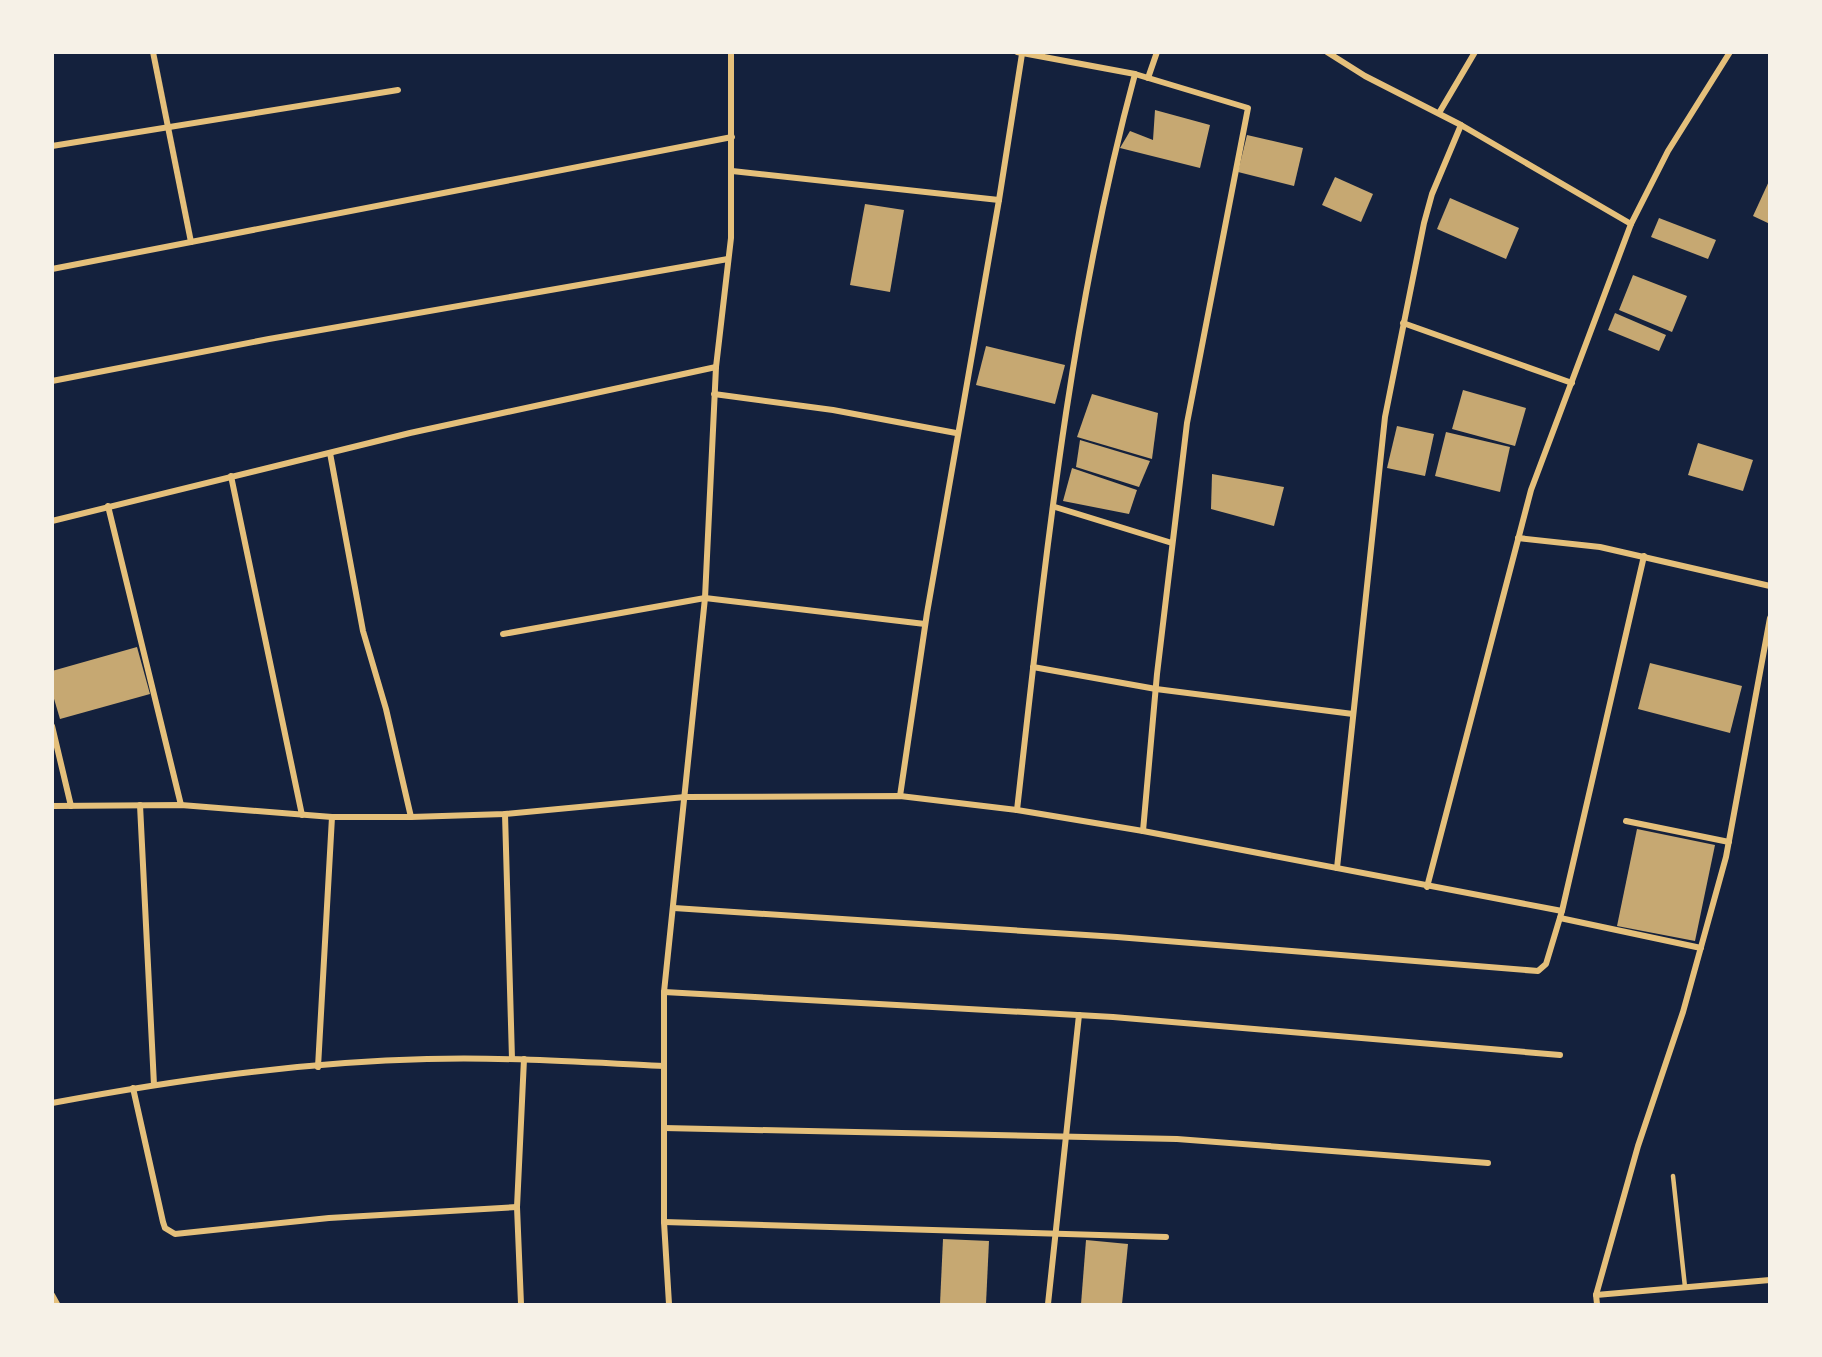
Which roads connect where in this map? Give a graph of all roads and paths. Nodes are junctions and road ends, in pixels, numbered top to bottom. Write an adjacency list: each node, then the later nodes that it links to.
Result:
1 (153, 52): 13 (street)
2 (731, 52): 14 (street)
3 (1157, 52): 9 (street)
4 (1327, 52): 11 (street)
5 (1475, 52): 11 (street)
6 (1730, 52): 18 (street)
7 (1019, 53): 8 (street); 17 (street)
8 (1135, 74): 9 (street); 31 (street)
9 (1149, 78): 34 (street)
10 (398, 90): 13 (street)
11 (1439, 113): 12 (street)
12 (1461, 124): 18 (street); 22 (street)
13 (166, 126): 15 (street); 19 (street)
14 (732, 137): 16 (street); 19 (street)
15 (52, 146)
16 (732, 171): 17 (street); 20 (street)
17 (999, 200): 27 (street)
18 (1631, 224): 25 (street)
19 (191, 242): 21 (street)
20 (728, 259): 23 (street); 24 (street)
21 (52, 268)
22 (1403, 323): 25 (street); 43 (street)
23 (716, 367): 26 (street); 28 (street)
24 (52, 381)
25 (1572, 383): 33 (street)
26 (714, 394): 27 (street); 37 (street)
27 (956, 433): 39 (street)
28 (330, 453): 29 (street); 55 (street)
29 (231, 476): 30 (street); 53 (street)
30 (108, 506): 32 (street); 48 (street)
31 (1055, 507): 34 (street); 41 (street)
32 (52, 521)
33 (1518, 538): 35 (street); 60 (street)
34 (1172, 543): 42 (street)
35 (1644, 556): 36 (street); 62 (street)
36 (1770, 586)
37 (705, 598): 39 (street); 40 (street); 46 (street)
38 (1770, 618): 58 (street)
39 (925, 624): 45 (street)
40 (504, 634)
41 (1034, 667): 42 (street); 51 (street)
42 (1156, 689): 43 (street); 57 (street)
43 (1353, 714): 59 (street)
44 (52, 726): 50 (street)
45 (900, 796): 46 (street); 51 (street)
46 (685, 797): 52 (street); 61 (street)
47 (140, 805): 48 (street); 50 (street); 71 (street)
48 (181, 805): 53 (street)
49 (52, 806): 50 (street)
50 (71, 806)
51 (1017, 810): 57 (street)
52 (505, 814): 55 (street); 67 (street)
53 (302, 815): 54 (street)
54 (332, 817): 55 (street); 70 (street)
55 (411, 817)
56 (1626, 821): 58 (street)
57 (1143, 831): 59 (street)
58 (1729, 842): 63 (street)
59 (1337, 867): 60 (street)
60 (1427, 887): 62 (street)
61 (675, 908): 62 (street); 64 (street)
62 (1561, 915): 63 (street)
63 (1701, 948): 85 (street)
64 (664, 992): 65 (street); 69 (street)
65 (1079, 1015): 66 (street); 75 (street)
66 (1560, 1055)
67 (512, 1059): 68 (street); 70 (street)
68 (524, 1059): 69 (street); 78 (street)
69 (664, 1066): 74 (street)
70 (318, 1067): 71 (street)
71 (154, 1085): 72 (street)
72 (133, 1088): 73 (street); 78 (street)
73 (52, 1103)
74 (664, 1128): 75 (street); 79 (street)
75 (1067, 1136): 76 (street); 80 (street)
76 (1488, 1163)
77 (1673, 1176): 83 (lane)
78 (517, 1207): 87 (street)
79 (664, 1222): 80 (street); 88 (street)
80 (1058, 1234): 81 (street); 89 (street)
81 (1166, 1237)
82 (1770, 1280): 83 (street)
83 (1685, 1287): 85 (street)
84 (52, 1294): 86 (street)
85 (1596, 1295): 90 (street)
86 (57, 1305)
87 (521, 1305)
88 (669, 1305)
89 (1048, 1305)
90 (1597, 1305)

